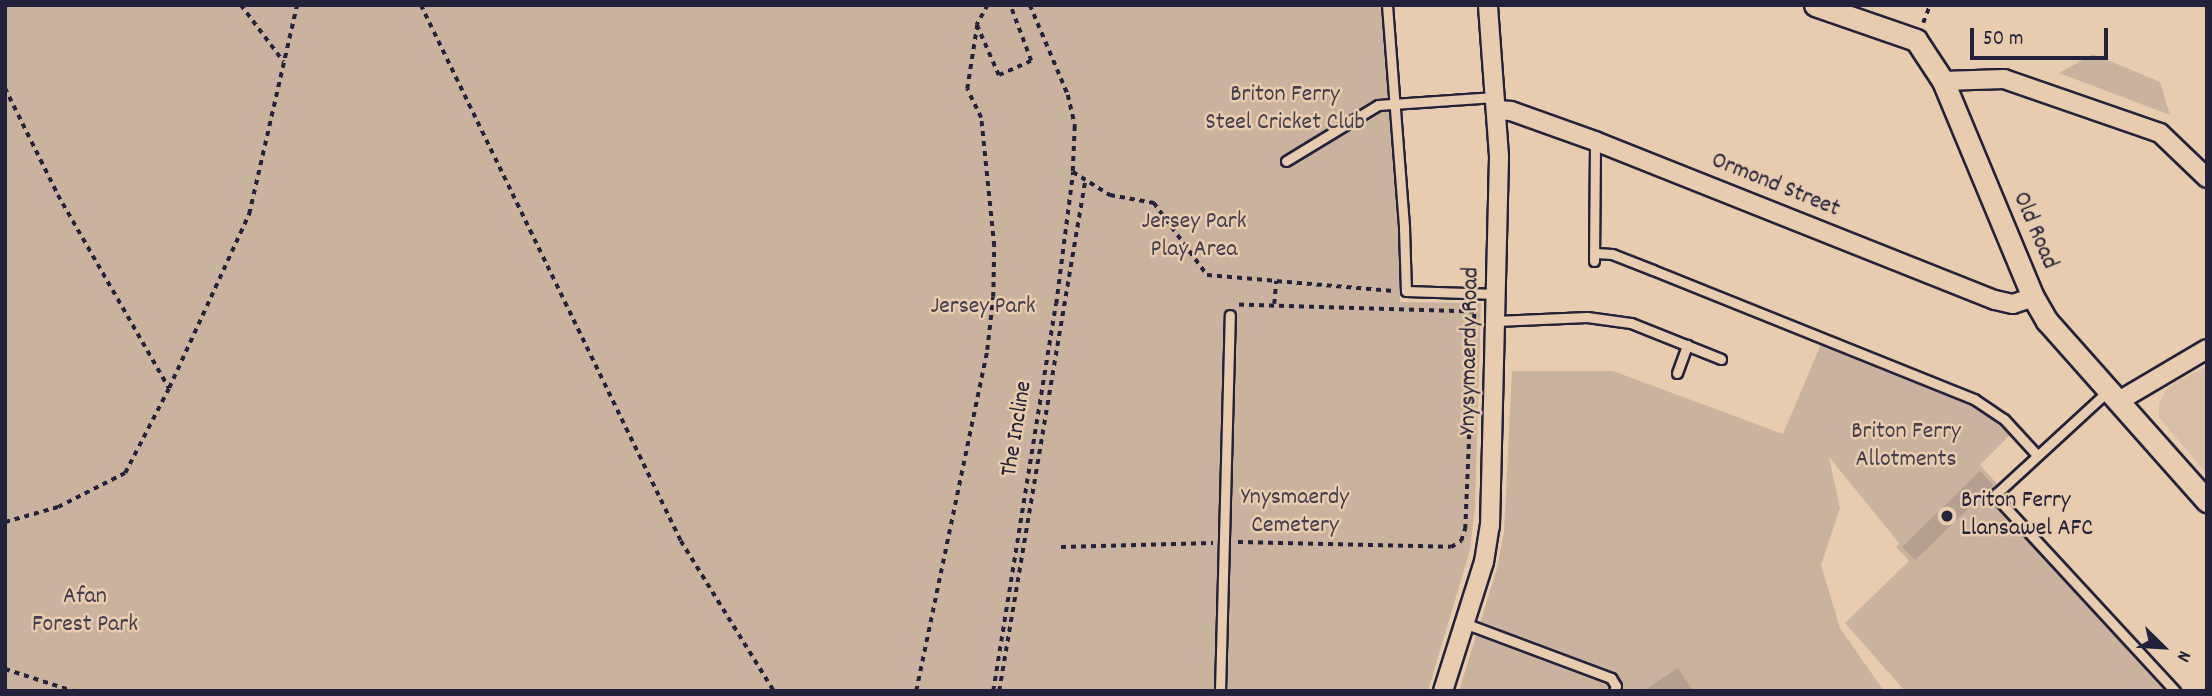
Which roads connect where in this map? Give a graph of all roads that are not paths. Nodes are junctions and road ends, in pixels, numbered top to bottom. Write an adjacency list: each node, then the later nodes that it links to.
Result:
1 (1387, 5): 5 (lane)
2 (1488, 5): 6 (street, Ynysymaerdy Road)
3 (1815, 5): 4 (street, Old Road)
4 (1943, 81): 9 (street); 11 (street, Old Road)
5 (1395, 102): 6 (lane, Ormond Street); 8 (lane, Ormond Street); 10 (lane)
6 (1497, 103): 7 (street, Ormond Street); 10 (street, Ynysymaerdy Road)
7 (1595, 141): 11 (street, Ormond Street); 19 (lane)
8 (1286, 161)
9 (2207, 178)
10 (1497, 294): 13 (street, Ynysymaerdy Road)
11 (2033, 297): 18 (street, Old Road)
12 (1230, 316): 22 (lane)
13 (1496, 321): 14 (lane); 21 (street, Ynysymaerdy Road)
14 (1687, 345): 16 (lane); 17 (lane)
15 (2207, 349): 18 (street)
16 (1721, 359)
17 (1677, 373)
18 (2114, 395): 19 (lane); 20 (street, Old Road)
19 (2038, 455): 25 (lane)
20 (2207, 501)
21 (1464, 623): 23 (street, Ynysymaerdy Road); 24 (lane)
22 (1220, 691)
23 (1443, 691)
24 (1614, 691)
25 (2175, 691)

